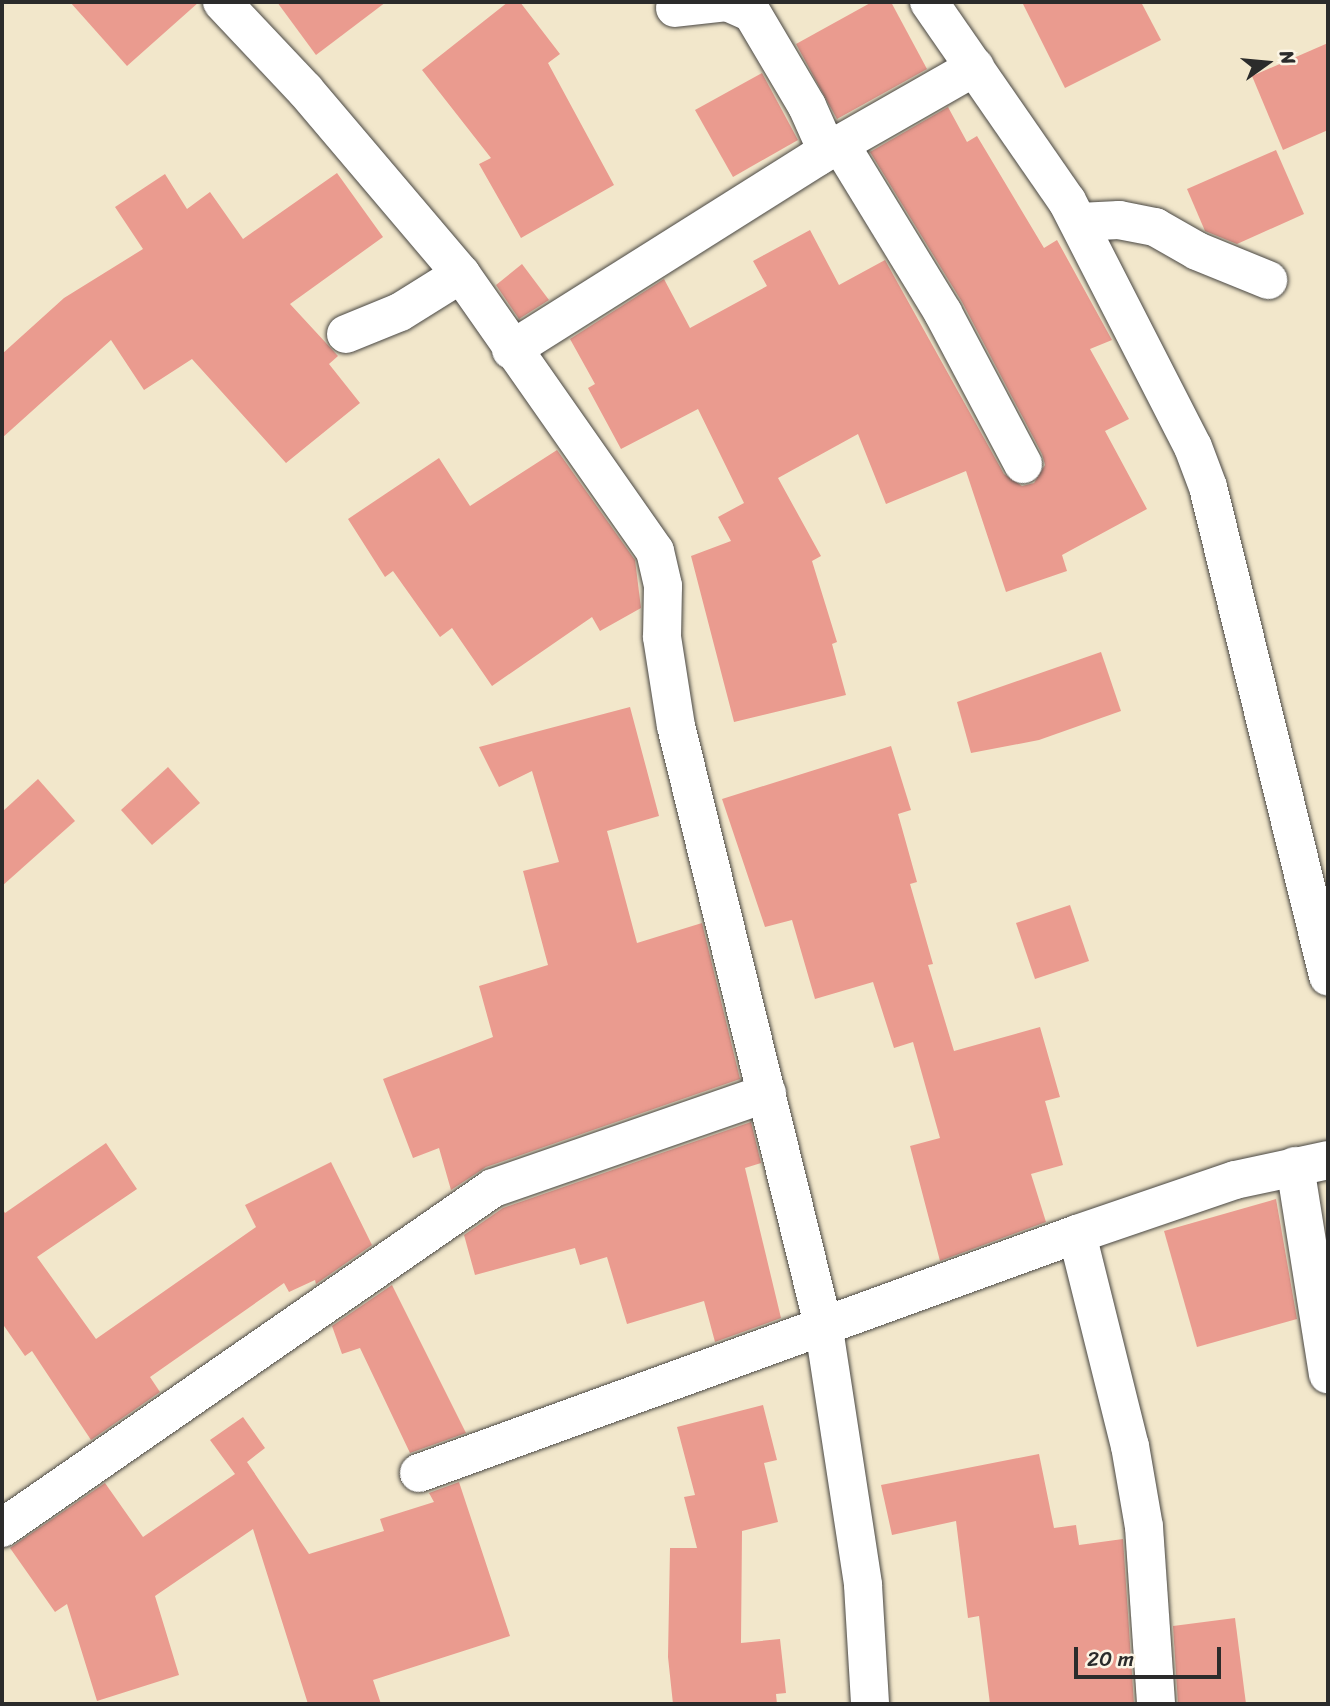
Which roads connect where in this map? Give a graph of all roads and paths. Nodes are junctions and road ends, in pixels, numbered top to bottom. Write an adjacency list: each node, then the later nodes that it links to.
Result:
1 (222, 2): 7 (street)
2 (929, 2): 4 (street)
3 (675, 8): 5 (street)
4 (975, 67): 5 (street); 6 (street)
5 (833, 148): 10 (street); 11 (street)
6 (1079, 222): 8 (street); 12 (street)
7 (461, 274): 9 (street); 10 (street)
8 (1268, 280)
9 (346, 334)
10 (512, 351): 14 (street)
11 (1023, 464)
12 (1323, 928): 13 (street)
13 (1328, 976)
14 (767, 1093): 17 (street); 20 (street)
15 (1312, 1163): 16 (street); 18 (street)
16 (1077, 1234): 17 (street); 22 (street)
17 (824, 1329): 19 (street); 21 (street)
18 (1328, 1374)
19 (419, 1473)
20 (2, 1528)
21 (870, 1704)
22 (1156, 1704)

